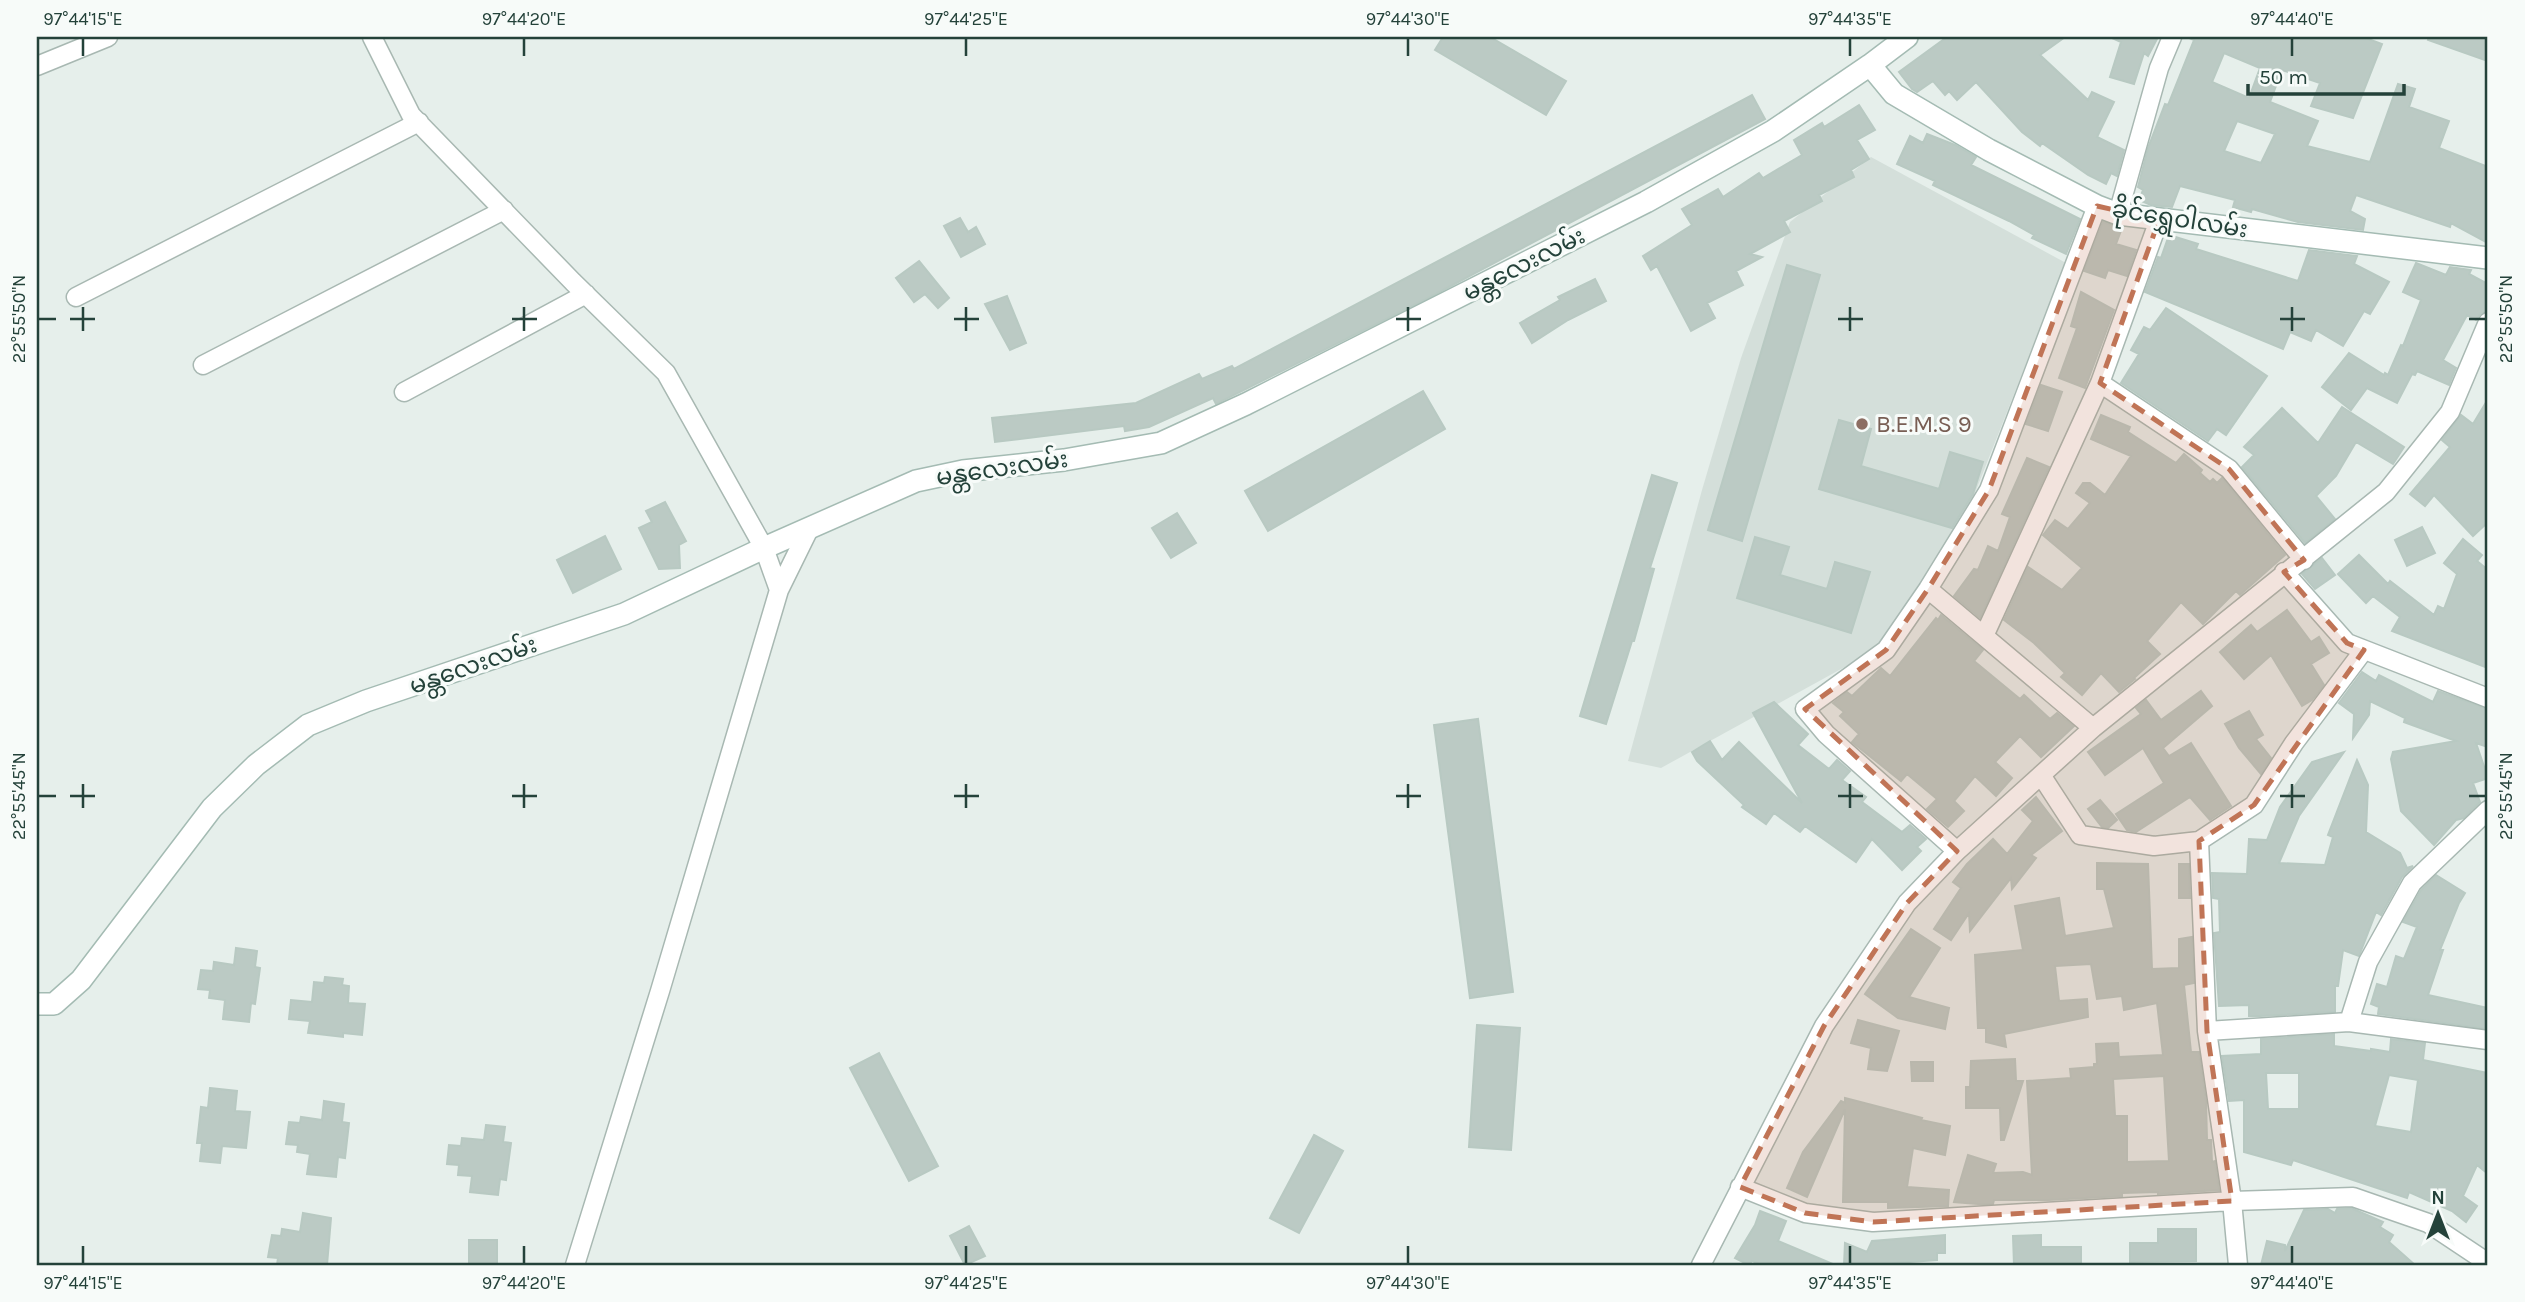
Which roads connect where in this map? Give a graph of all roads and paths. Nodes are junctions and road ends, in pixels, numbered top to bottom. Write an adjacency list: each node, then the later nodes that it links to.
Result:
1 (108, 37): 6 (street)
2 (372, 37): 7 (street)
3 (1907, 37): 5 (main road, မန္တလေးလမ်း)
4 (2172, 37): 10 (street)
5 (1870, 65): 8 (main road, ခိုင်ရွှေဝါလမ်း); 19 (main road, မန္တလေးလမ်း)
6 (37, 66)
7 (419, 122): 9 (street); 14 (street)
8 (2097, 206): 10 (main road, ခိုင်ရွှေဝါလမ်း); 23 (street)
9 (504, 210): 13 (street); 16 (street)
10 (2118, 214): 11 (main road, ခိုင်ရွှေဝါလမ်း)
11 (2159, 220): 12 (main road, ခိုင်ရွှေဝါလမ်း); 17 (street)
12 (2488, 258)
13 (586, 295): 18 (street); 20 (street)
14 (76, 297)
15 (2488, 322): 21 (street)
16 (203, 365)
17 (2100, 383): 21 (street); 25 (street)
18 (404, 392)
19 (809, 529): 20 (main road, မန္တလေးလမ်း); 24 (street)
20 (764, 548): 24 (street); 33 (main road, မန္တလေးလမ်း)
21 (2304, 560): 22 (street)
22 (2284, 572): 26 (street); 28 (street)
23 (1928, 589): 25 (street); 32 (street)
24 (779, 590): 40 (street)
25 (1984, 636): 28 (street)
26 (2364, 650): 27 (street); 31 (street)
27 (2488, 698)
28 (2093, 728): 29 (street)
29 (2041, 775): 31 (street); 32 (street)
30 (2488, 810): 34 (street)
31 (2199, 841): 35 (street)
32 (1957, 851): 37 (street)
33 (37, 1004)
34 (2349, 1022): 35 (street); 36 (street)
35 (2207, 1031): 38 (street)
36 (2488, 1040)
37 (1740, 1187): 38 (street); 41 (street)
38 (2232, 1201): 39 (street); 42 (street)
39 (2488, 1263)
40 (575, 1265)
41 (1701, 1265)
42 (2238, 1265)

